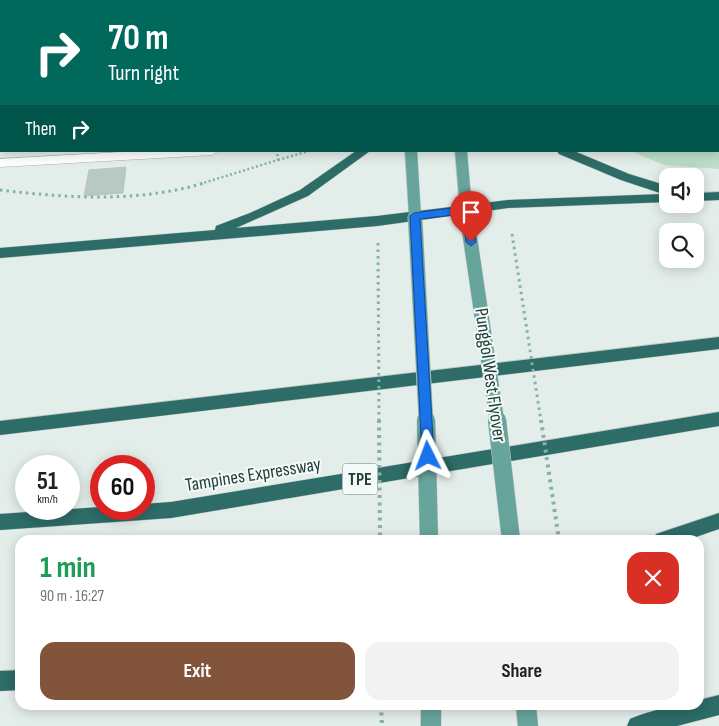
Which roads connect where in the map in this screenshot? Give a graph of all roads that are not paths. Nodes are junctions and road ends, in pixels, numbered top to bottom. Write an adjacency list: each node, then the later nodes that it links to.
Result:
1 (172, 152): 6 (lane)
2 (363, 152): 13 (highway)
3 (411, 152): 12 (main road)
4 (461, 152): 11 (main road, Punggol West Flyover)
5 (565, 152): 7 (highway)
6 (0, 163)
7 (659, 188)
8 (719, 196): 9 (highway)
9 (704, 197)
10 (659, 198): 11 (highway)
11 (466, 210): 12 (highway); 21 (main road, Punggol West Flyover, bridge)
12 (414, 216): 13 (highway); 20 (main road, bridge)
13 (206, 235): 14 (highway)
14 (0, 252)
15 (719, 343): 17 (highway)
16 (719, 419): 19 (highway, Tampines Expressway / TPE)
17 (0, 428)
18 (719, 521): 22 (highway)
19 (0, 522)
20 (429, 535)
21 (510, 535)
22 (677, 535)
23 (15, 680): 24 (highway)
24 (0, 681)
25 (719, 705): 26 (highway)
26 (704, 709)
27 (431, 710): 30 (main road)
28 (526, 710): 31 (main road)
29 (699, 710): 32 (highway)
30 (431, 726)
31 (528, 726)
32 (637, 726)

